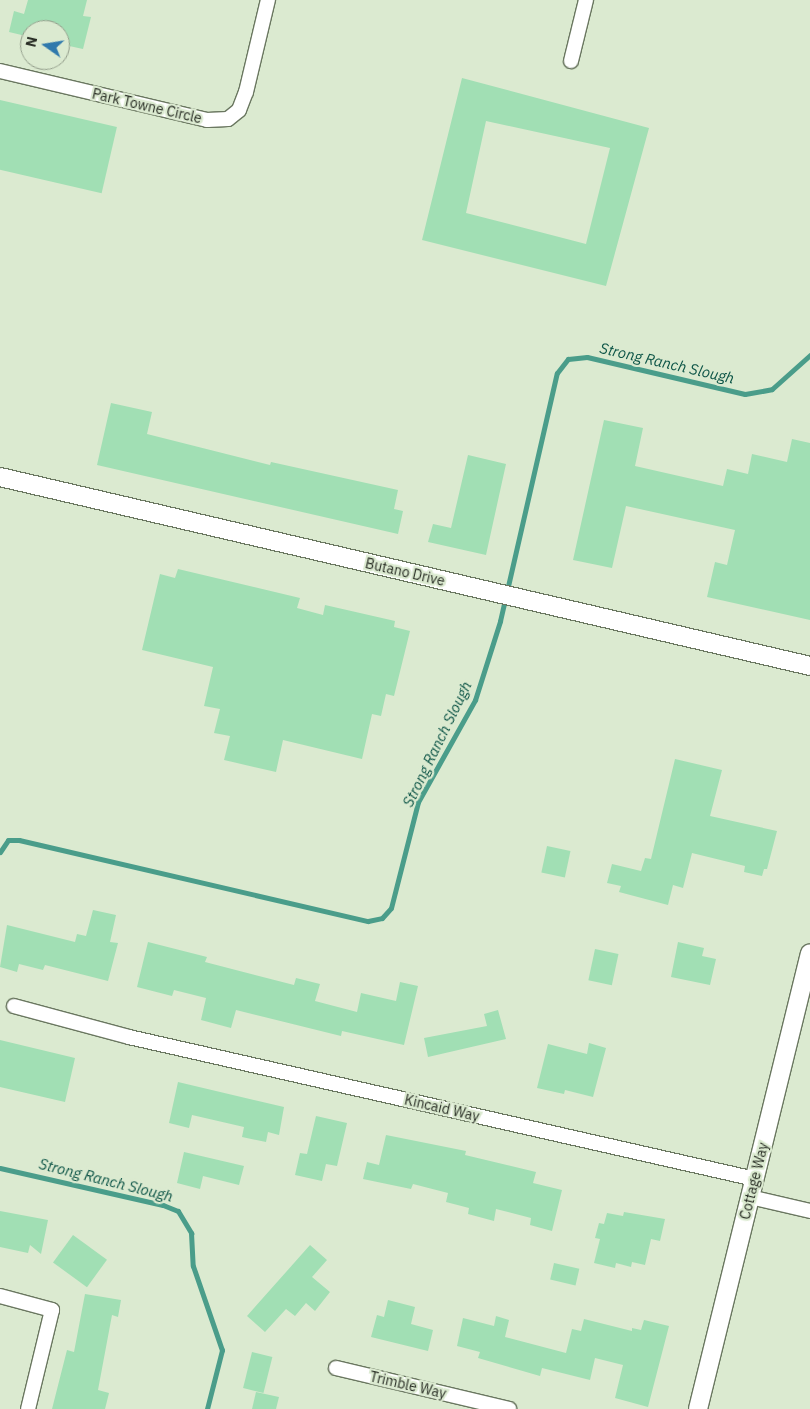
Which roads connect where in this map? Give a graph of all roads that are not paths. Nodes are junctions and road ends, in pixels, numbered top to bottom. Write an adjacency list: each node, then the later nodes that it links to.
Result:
1 (268, 0): 4 (street, Park Towne Circle)
2 (586, 0): 3 (street)
3 (571, 61)
4 (0, 71)
5 (0, 476): 6 (street, Butano Drive)
6 (810, 666)
7 (810, 954): 8 (street, Cottage Way)
8 (806, 988): 10 (street, Cottage Way)
9 (14, 1006): 10 (street, Kincaid Way)
10 (755, 1179): 11 (street, Cottage Way)
11 (750, 1197): 12 (street); 17 (street, Cottage Way)
12 (810, 1211)
13 (0, 1296): 15 (street)
14 (336, 1368): 16 (street, Trimble Way)
15 (28, 1409)
16 (509, 1409)
17 (698, 1409)

